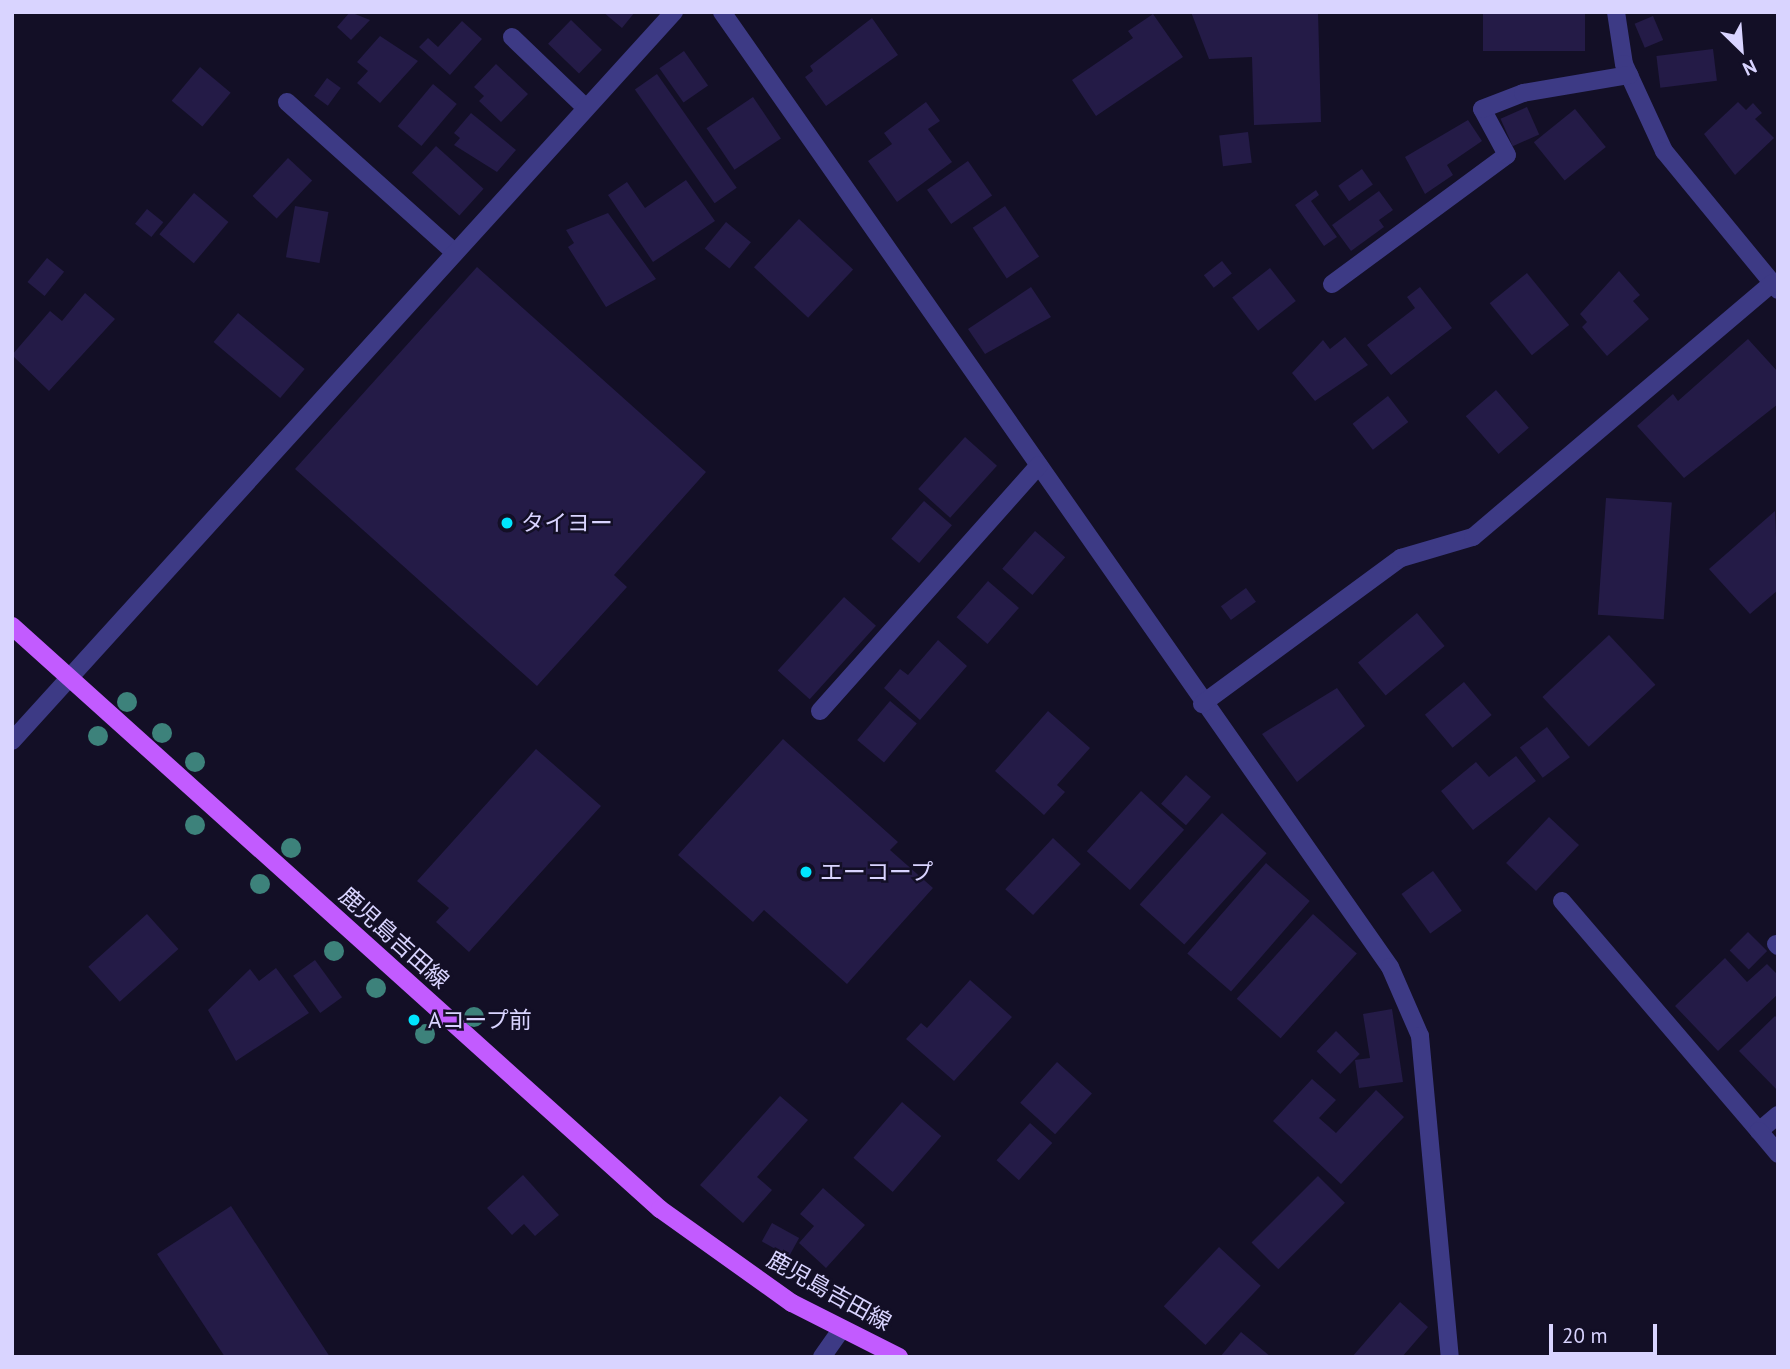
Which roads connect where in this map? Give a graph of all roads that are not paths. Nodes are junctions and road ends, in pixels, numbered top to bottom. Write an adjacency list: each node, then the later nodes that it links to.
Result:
1 (674, 12): 7 (street)
2 (722, 12): 11 (street)
3 (1616, 12): 5 (street)
4 (512, 37): 7 (street)
5 (1629, 75): 9 (street); 10 (street)
6 (287, 102): 8 (street)
7 (583, 106): 8 (street)
8 (453, 251): 13 (street)
9 (1332, 284)
10 (1775, 287): 14 (street)
11 (1039, 465): 14 (street); 15 (street)
12 (12, 626): 13 (main road, 鹿児島吉田線)
13 (69, 677): 16 (street); 21 (main road, 鹿児島吉田線)
14 (1202, 704): 24 (street)
15 (820, 711)
16 (12, 741)
17 (1562, 901): 19 (street)
18 (1778, 1115): 19 (street)
19 (1759, 1131): 20 (street)
20 (1778, 1154)
21 (841, 1330): 22 (street); 23 (main road, 鹿児島吉田線)
22 (822, 1357)
23 (900, 1357)
24 (1450, 1357)

